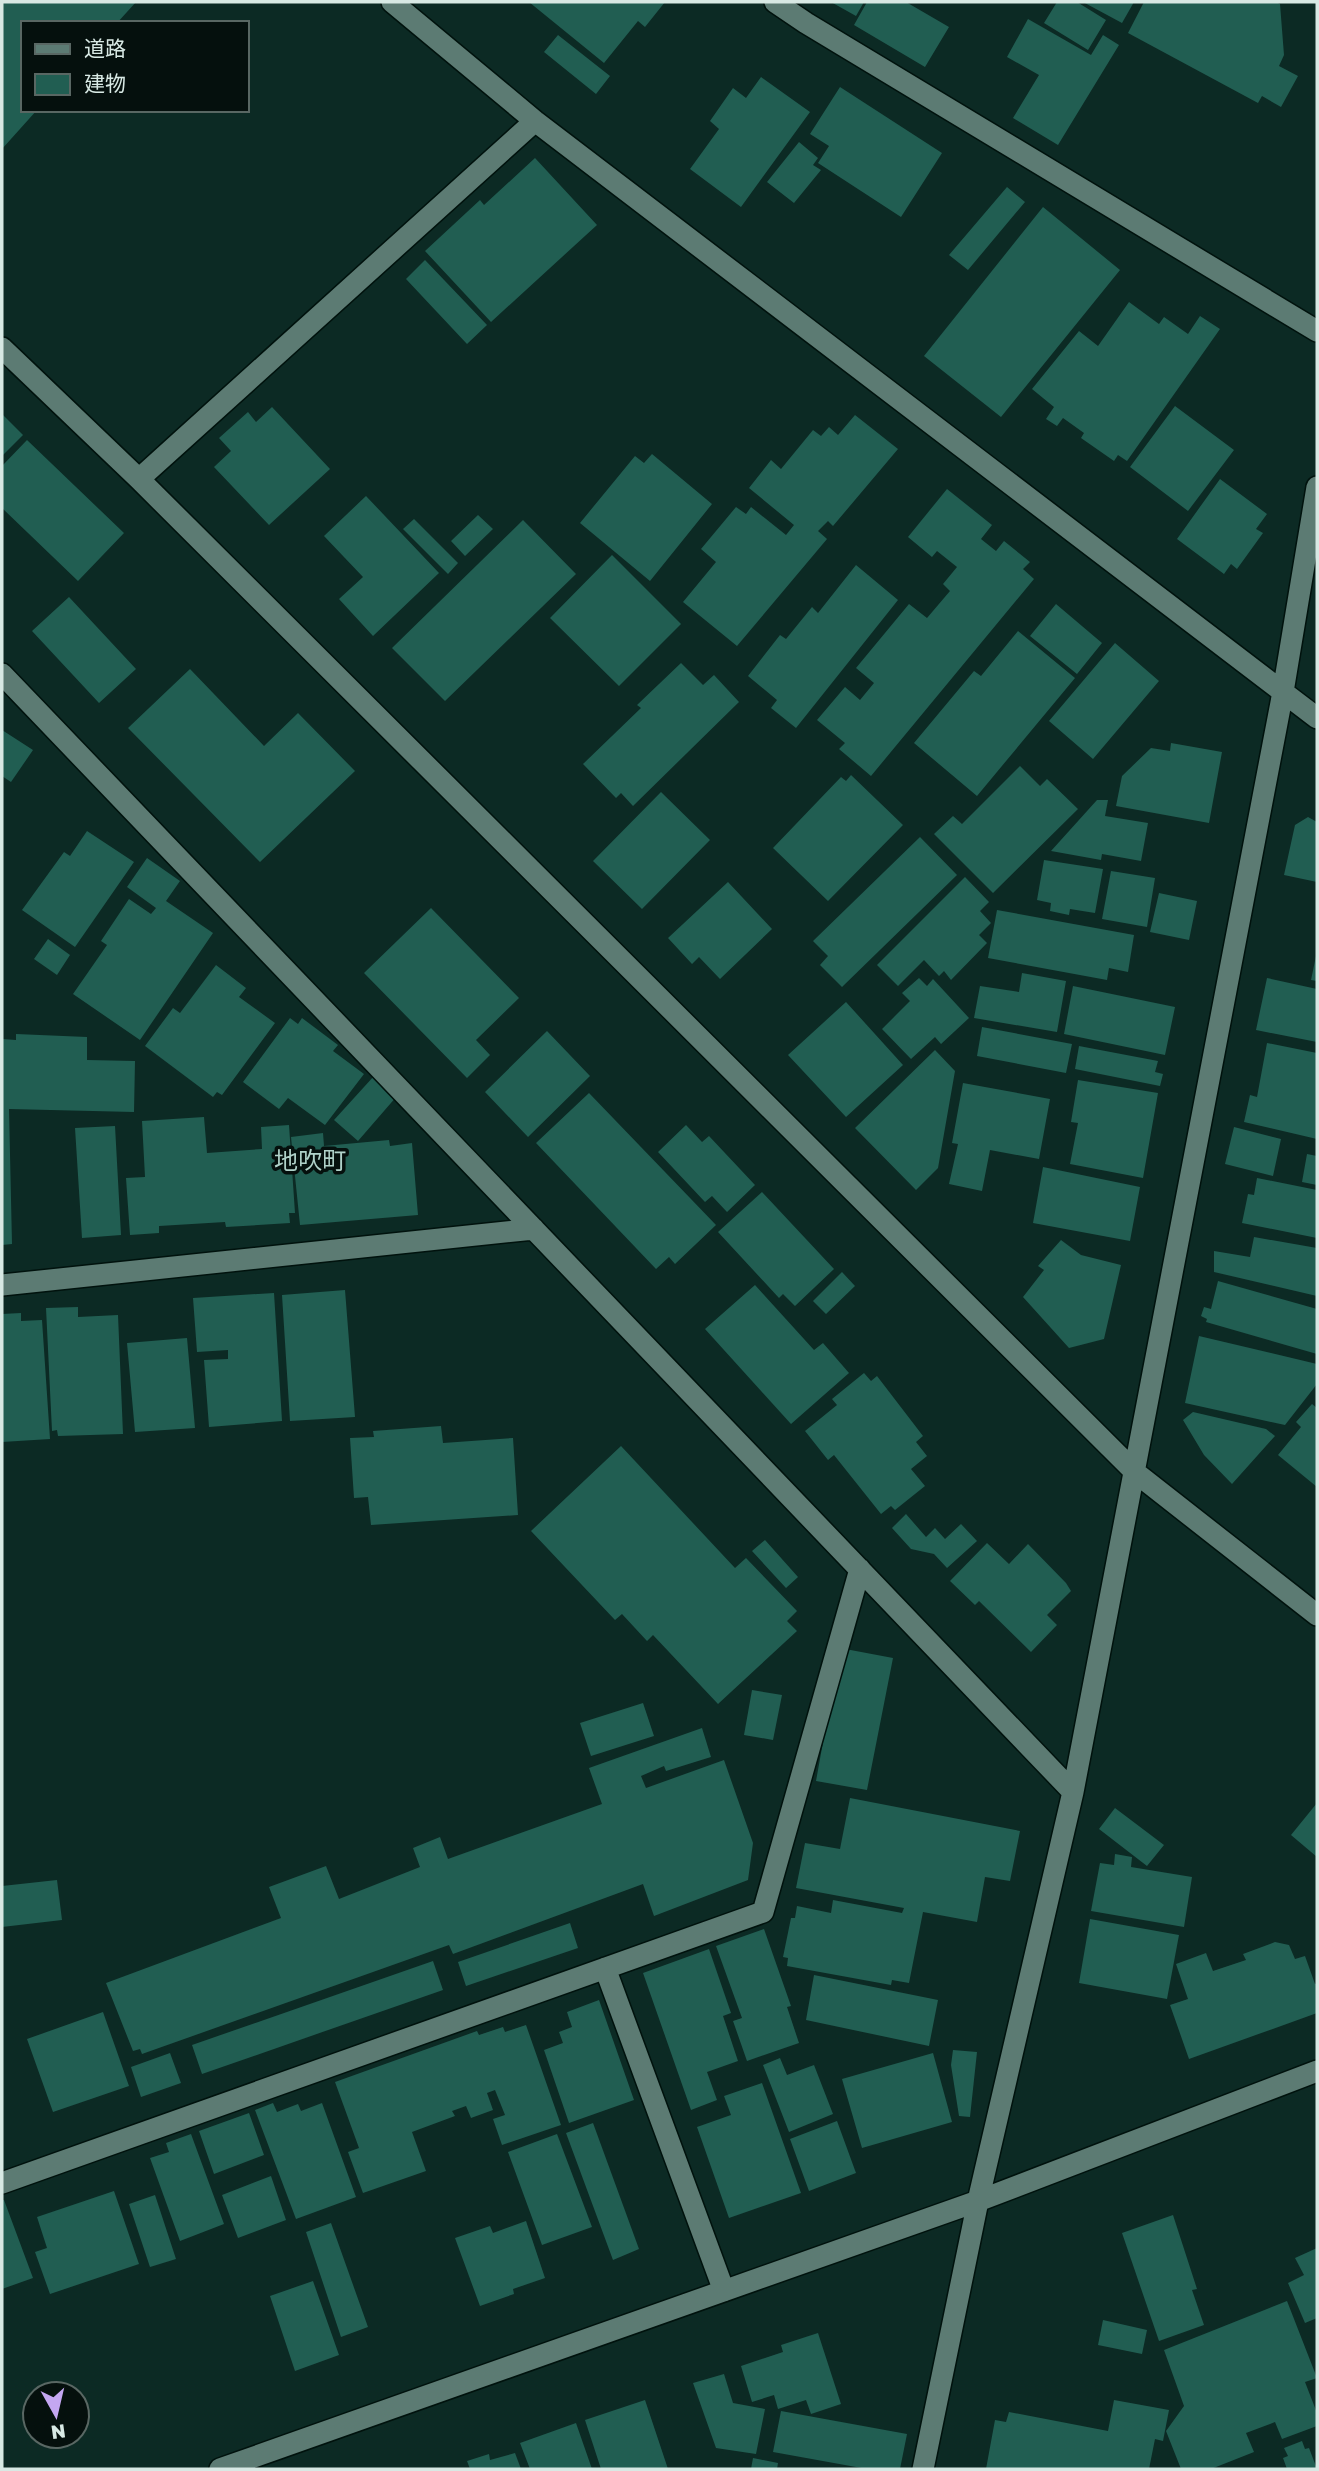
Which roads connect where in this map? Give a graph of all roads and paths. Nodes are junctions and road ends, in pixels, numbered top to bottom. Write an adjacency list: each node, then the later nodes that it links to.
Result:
1 (393, 2): 3 (street)
2 (775, 2): 4 (street)
3 (536, 121): 6 (street); 9 (street)
4 (1317, 331)
5 (2, 348): 6 (street)
6 (139, 479): 13 (street)
7 (1317, 487): 9 (street)
8 (2, 674): 11 (street)
9 (1283, 691): 10 (street); 13 (street)
10 (1317, 718)
11 (534, 1228): 12 (street); 14 (street)
12 (2, 1284)
13 (1136, 1472): 15 (street); 16 (street)
14 (860, 1569): 16 (street); 17 (street)
15 (1317, 1615)
16 (1073, 1792): 20 (street)
17 (605, 1968): 19 (street); 21 (street)
18 (1317, 2071): 20 (street)
19 (2, 2183)
20 (978, 2201): 21 (street); 23 (street)
21 (724, 2291): 22 (street)
22 (220, 2469)
23 (922, 2469)

